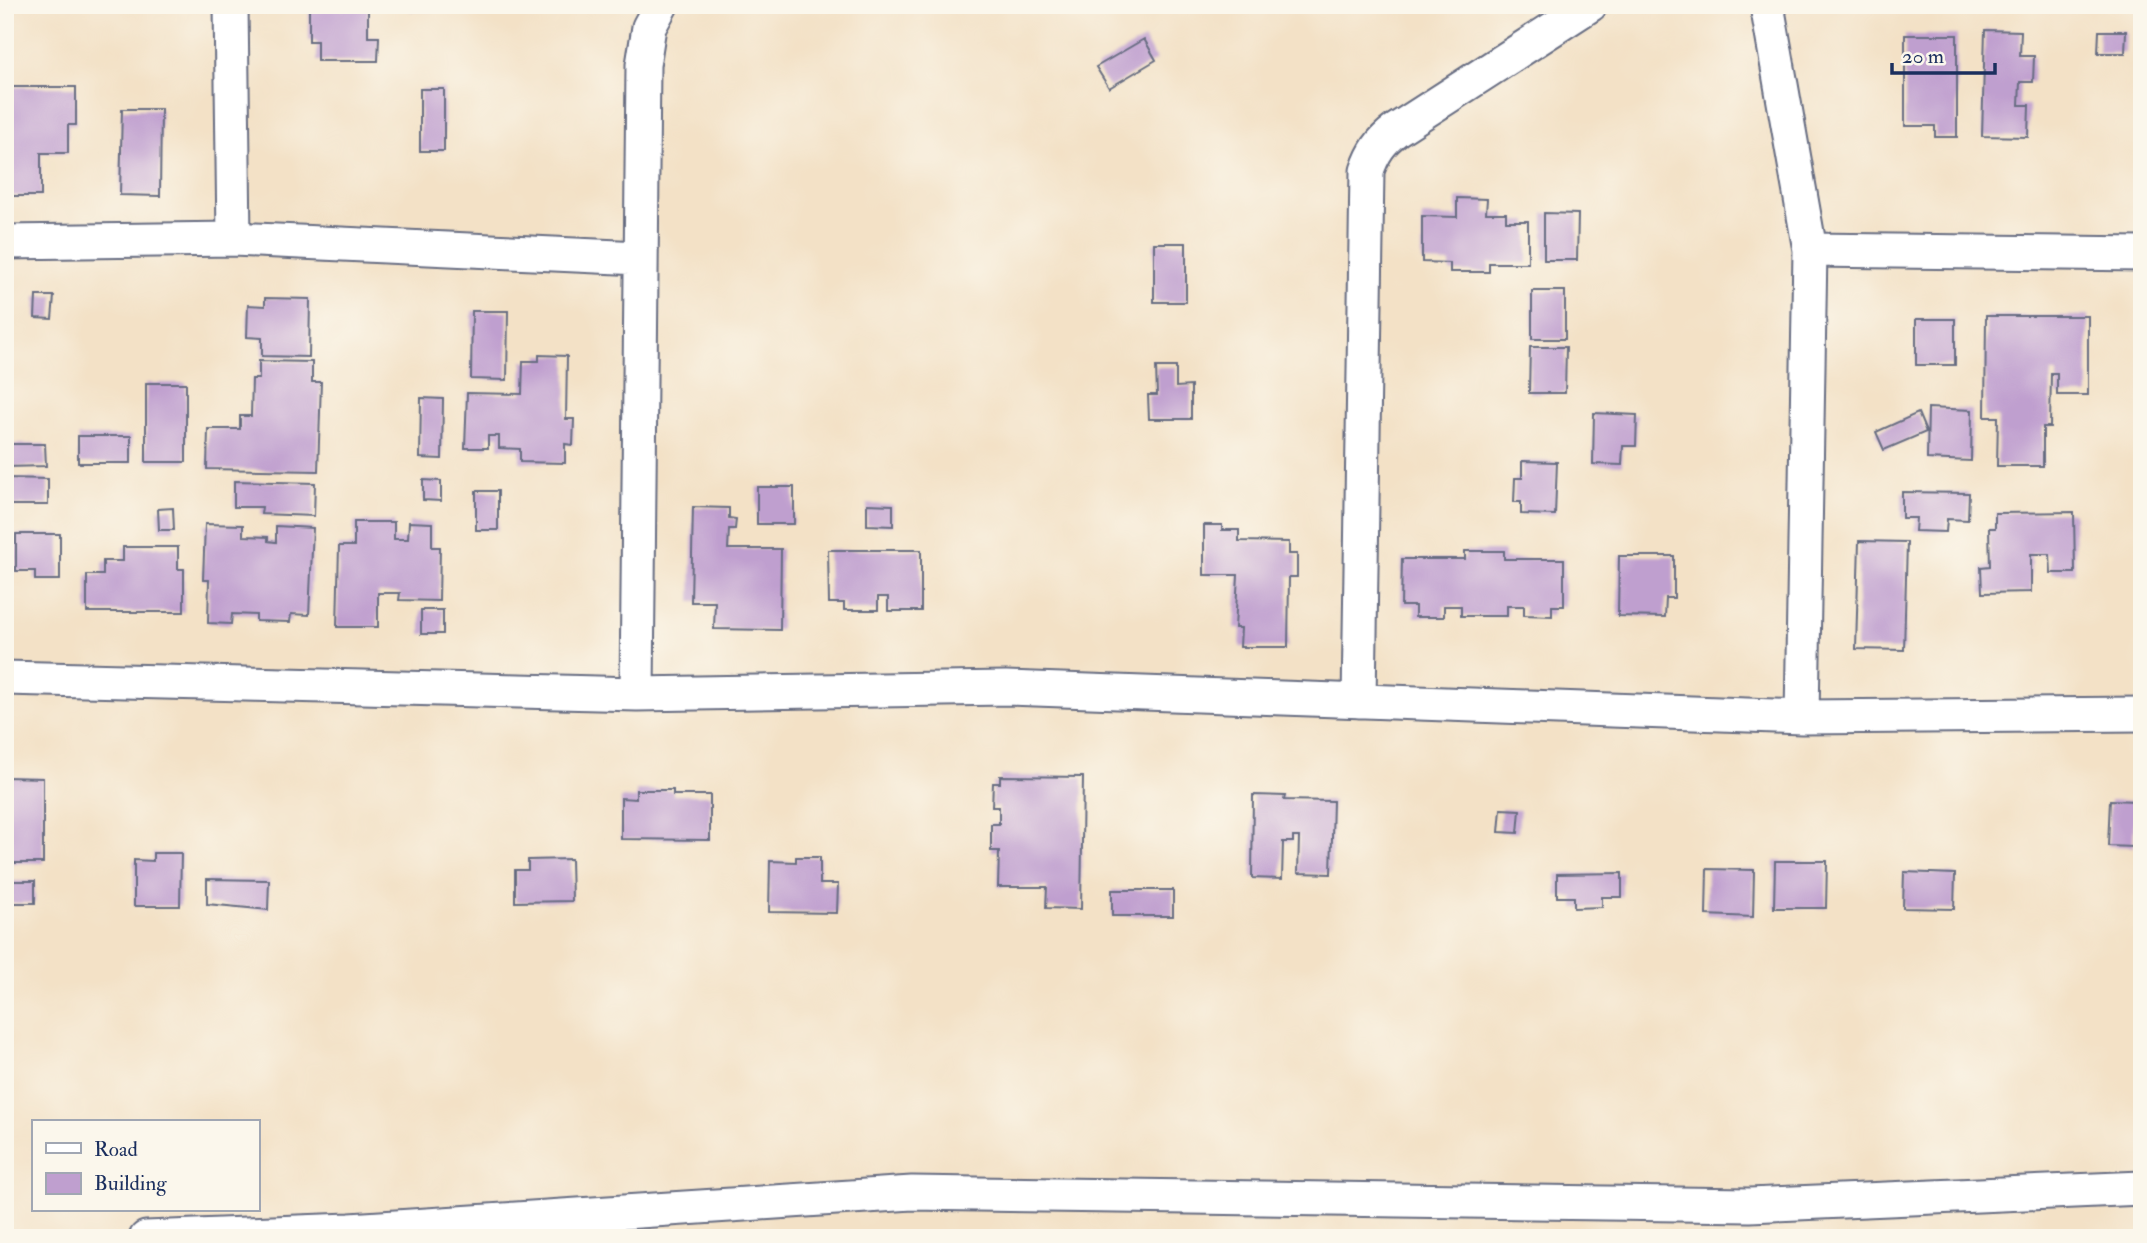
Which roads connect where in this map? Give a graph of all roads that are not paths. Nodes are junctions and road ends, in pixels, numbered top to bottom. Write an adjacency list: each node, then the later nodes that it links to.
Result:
1 (230, 5): 5 (street)
2 (661, 5): 9 (street)
3 (1590, 5): 12 (street)
4 (1767, 5): 7 (street)
5 (234, 239): 6 (street); 9 (street)
6 (5, 242)
7 (1810, 250): 8 (street); 14 (street)
8 (2142, 254)
9 (640, 258): 11 (street)
10 (5, 678): 11 (street)
11 (637, 694): 12 (street)
12 (1359, 701): 14 (street)
13 (2142, 714): 14 (street)
14 (1802, 717)
15 (2142, 1188): 16 (street)
16 (146, 1238)

